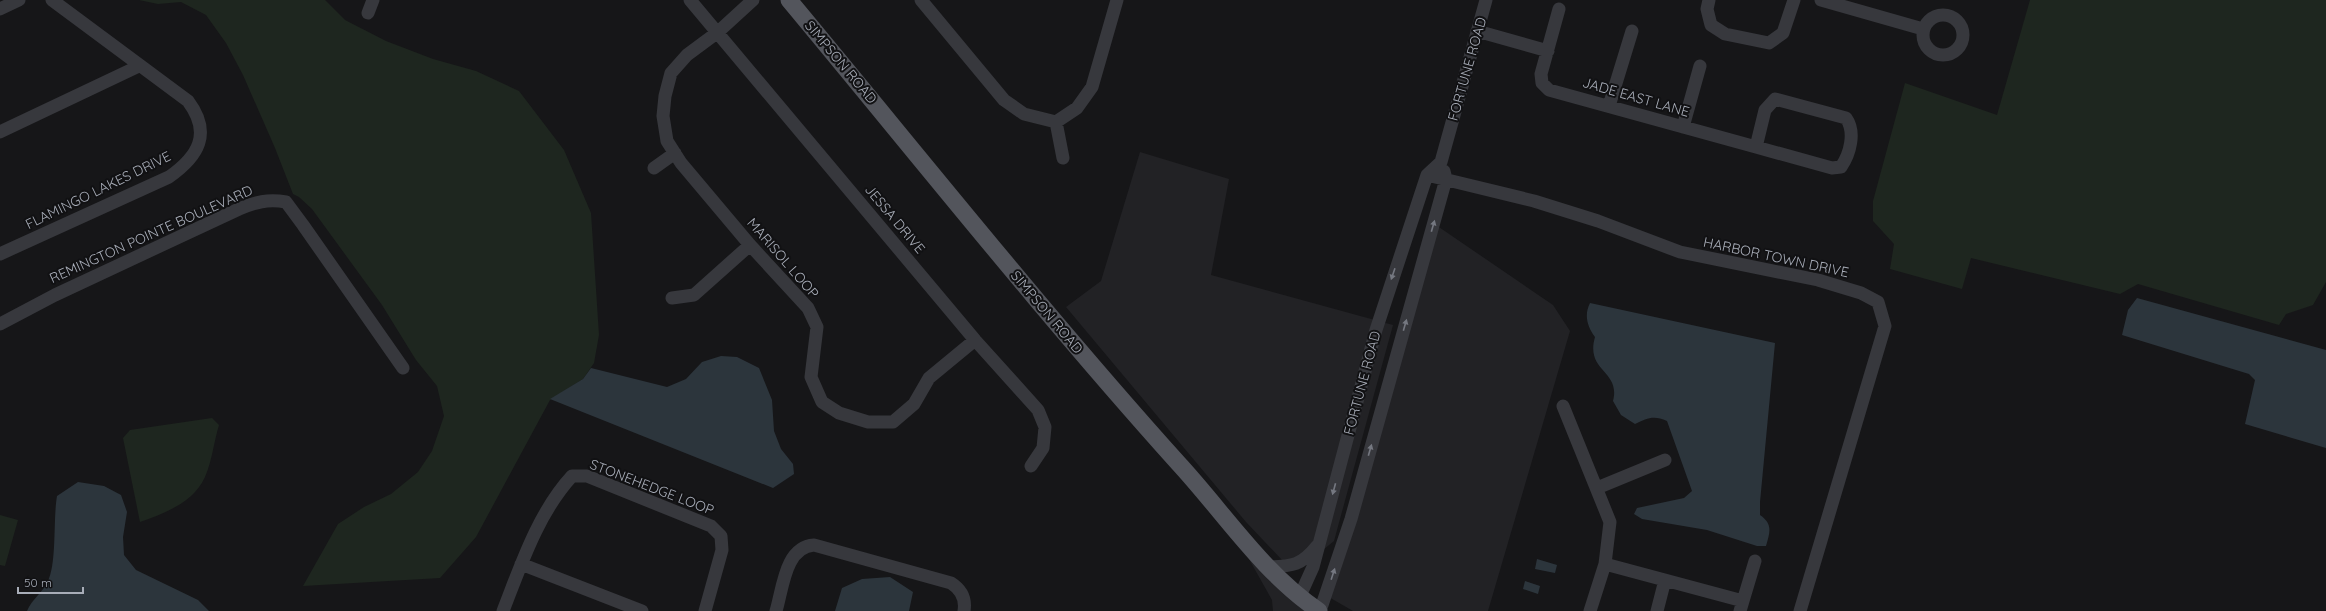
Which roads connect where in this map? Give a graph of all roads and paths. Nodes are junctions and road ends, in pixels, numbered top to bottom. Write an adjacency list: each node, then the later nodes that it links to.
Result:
1 (19, 0): 13 (street)
2 (52, 0): 21 (street, FLAMINGO LAKES DRIVE)
3 (373, 0): 15 (street)
4 (690, 0): 19 (street, JESSA DRIVE)
5 (753, 0): 19 (street, MARISOL LOOP)
6 (789, 0): 48 (main road, SIMPSON ROAD)
7 (921, 0): 24 (street)
8 (1118, 0): 24 (street)
9 (1486, 0): 17 (street, FORTUNE ROAD)
10 (1709, 0): 11 (street)
11 (1794, 0)
12 (1821, 0): 16 (street)
13 (0, 9)
14 (1559, 9): 20 (street, JADE EAST LANE)
15 (368, 13)
16 (1923, 30)
17 (1477, 31): 20 (street); 30 (street, FORTUNE ROAD)
18 (1632, 31): 23 (street)
19 (718, 32): 28 (street, MARISOL LOOP); 38 (street, JESSA DRIVE)
20 (1548, 51): 23 (street, JADE EAST LANE)
21 (139, 66): 26 (street); 35 (street, FLAMINGO LAKES DRIVE)
22 (1700, 66): 25 (street)
23 (1610, 106): 25 (street, JADE EAST LANE)
24 (1056, 122): 29 (street)
25 (1683, 127): 27 (street, JADE EAST LANE)
26 (0, 132)
27 (1756, 147): 27 (street, JADE EAST LANE)
28 (675, 152): 31 (street); 34 (street, MARISOL LOOP)
29 (1063, 158)
30 (1441, 162): 32 (street, FORTUNE ROAD); 33 (street)
31 (654, 168)
32 (1427, 175): 33 (street, HARBOR TOWN DRIVE); 44 (street, FORTUNE ROAD, one-way to 44)
33 (1446, 180): 57 (street, FORTUNE ROAD, one-way to 33); 60 (street, HARBOR TOWN DRIVE)
34 (750, 245): 36 (street); 38 (street, MARISOL LOOP)
35 (0, 254)
36 (672, 298)
37 (0, 324): 39 (street, REMINGTON POINTE BOULEVARD)
38 (975, 340): 42 (street, JESSA DRIVE)
39 (403, 368)
40 (1563, 406): 43 (street)
41 (1665, 460): 43 (street)
42 (1031, 466)
43 (1597, 488): 47 (street)
44 (1319, 543): 48 (street); 50 (street, FORTUNE ROAD)
45 (1755, 560): 51 (street)
46 (521, 564): 52 (street, STONEHEDGE LOOP); 53 (street); 54 (street, STONEHEDGE LOOP)
47 (1605, 564): 49 (street); 58 (street)
48 (1268, 567): 50 (main road, SIMPSON ROAD)
49 (1665, 580): 51 (street); 59 (street)
50 (1297, 604): 57 (main road, SIMPSON ROAD)
51 (1741, 606)
52 (503, 611)
53 (642, 611)
54 (705, 611)
55 (776, 611): 56 (street)
56 (964, 611)
57 (1319, 611)
58 (1590, 611)
59 (1657, 611)
60 (1800, 611)

